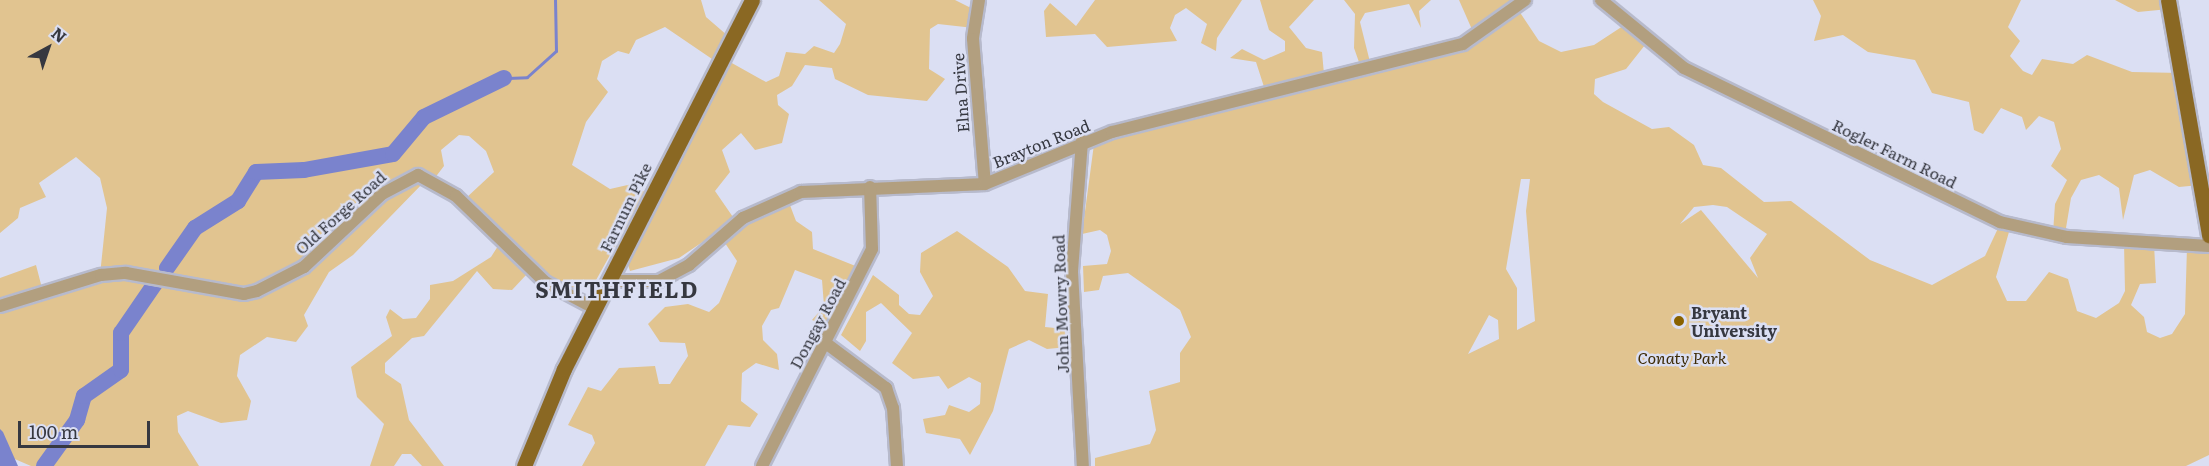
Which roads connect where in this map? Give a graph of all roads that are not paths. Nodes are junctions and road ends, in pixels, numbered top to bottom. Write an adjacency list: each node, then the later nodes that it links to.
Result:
1 (752, 0): 13 (main road, Farnum Pike)
2 (980, 0): 9 (street, Elna Drive)
3 (1526, 0): 8 (street, Brayton Road)
4 (1601, 0): 12 (street, Rogler Farm Road)
5 (2168, 0): 7 (main road)
6 (2177, 0): 7 (main road)
7 (2173, 27): 11 (main road)
8 (1082, 141): 9 (street, Brayton Road); 20 (street, John Mowry Road)
9 (985, 184): 10 (street, Brayton Road)
10 (870, 187): 13 (street, Brayton Road); 16 (street, Dongay Road)
11 (2209, 235)
12 (2209, 246)
13 (610, 281): 15 (main road, Farnum Pike)
14 (0, 306): 15 (street, Old Forge Road)
15 (594, 308): 17 (main road, Farnum Pike)
16 (827, 344): 18 (street, Dongay Road); 19 (street)
17 (524, 466)
18 (762, 466)
19 (897, 466)
20 (1083, 466)

